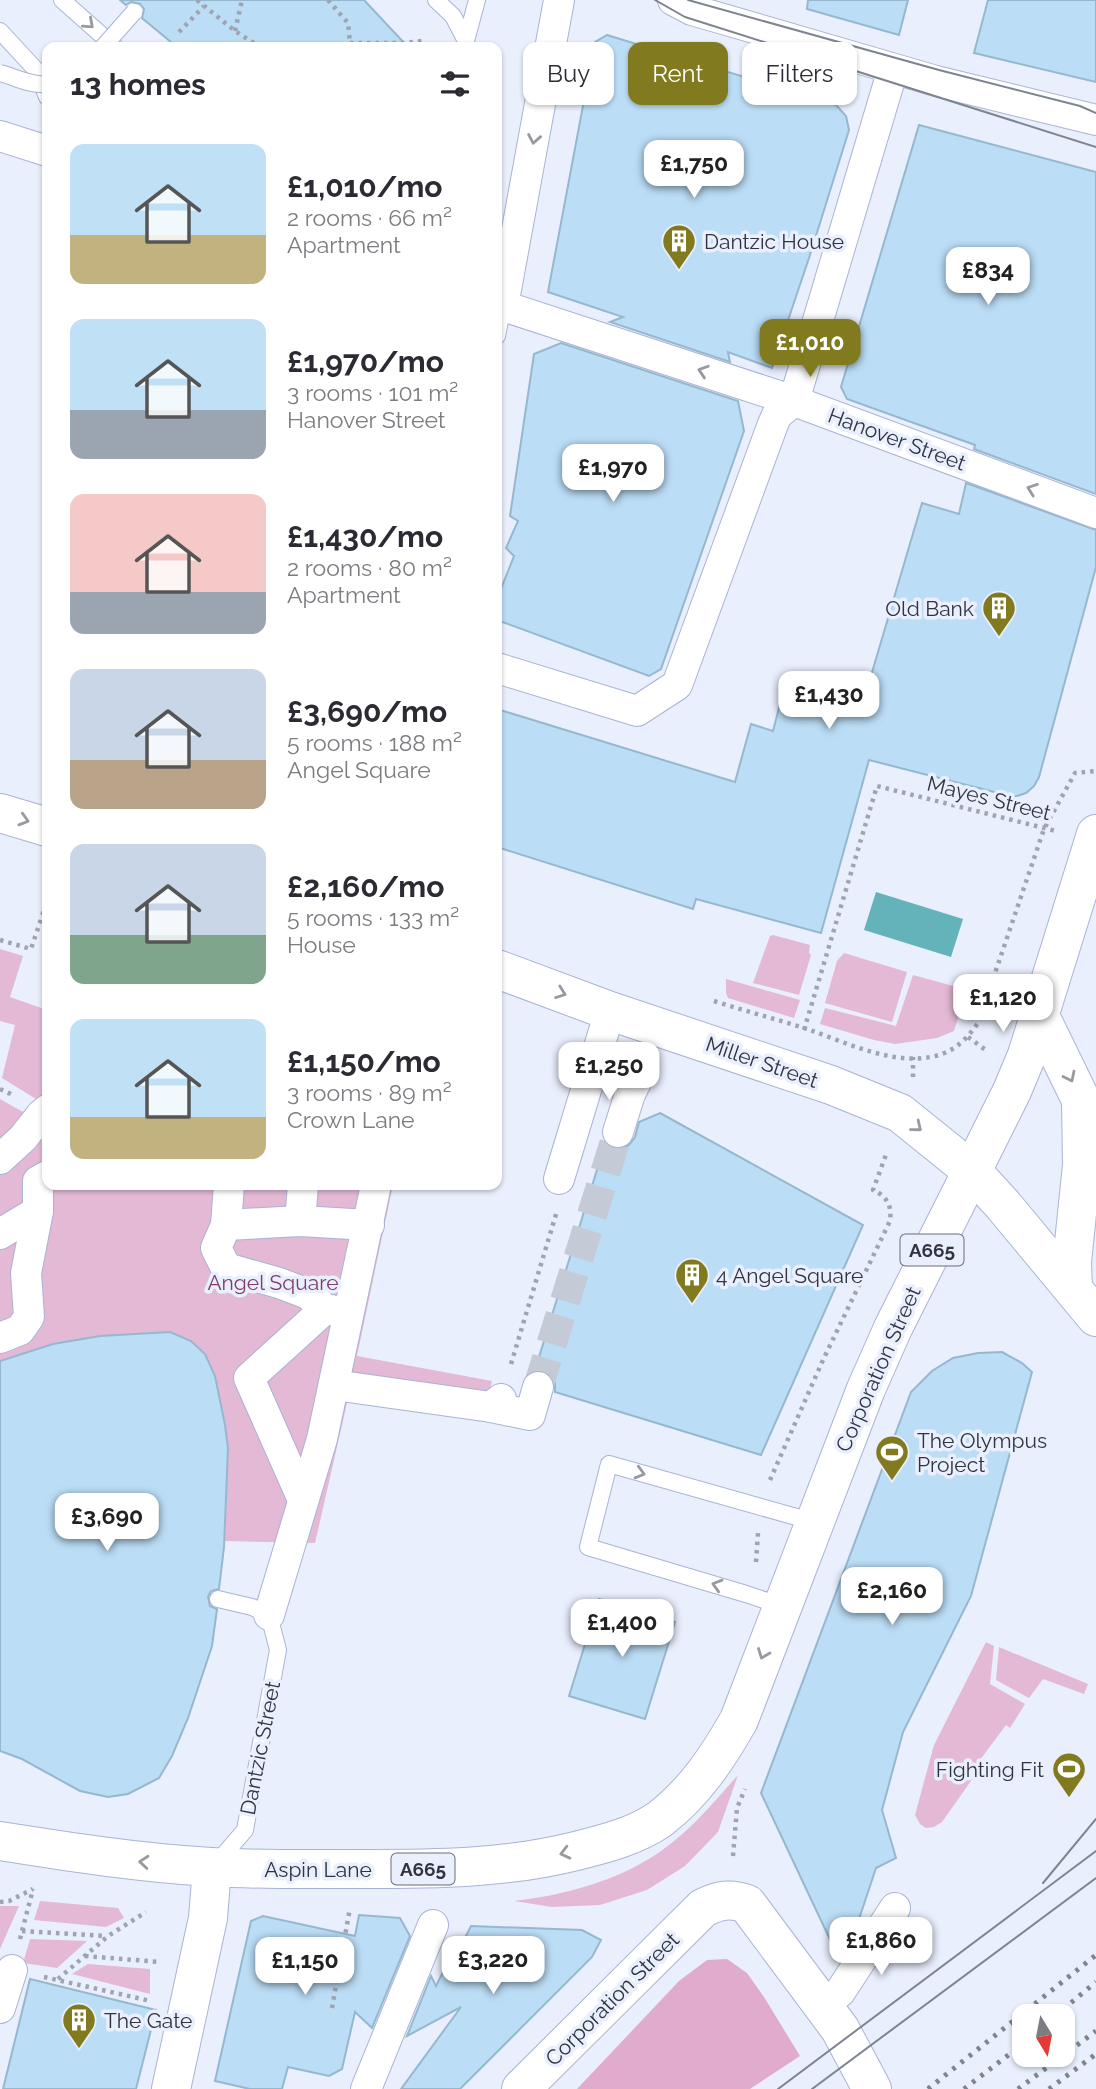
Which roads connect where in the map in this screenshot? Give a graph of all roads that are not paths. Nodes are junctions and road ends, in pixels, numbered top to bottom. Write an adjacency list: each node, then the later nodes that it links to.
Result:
1 (62, 0): 9 (lane, one-way to 9)
2 (436, 0): 10 (lane)
3 (477, 0): 11 (lane)
4 (559, 0): 19 (street, one-way to 19)
5 (673, 0): 12 (street)
6 (134, 12): 8 (lane, bridge)
7 (0, 31): 14 (lane)
8 (107, 42)
9 (109, 42)
10 (464, 42)
11 (466, 42)
12 (892, 69): 16 (street); 21 (street)
13 (0, 72): 15 (lane, bridge)
14 (42, 84)
15 (42, 84)
16 (1096, 120)
17 (0, 136): 18 (street)
18 (42, 149)
19 (502, 295)
20 (502, 306): 21 (street, Hanover Street, one-way to 20)
21 (794, 401): 22 (street, Hanover Street, one-way to 21); 23 (street)
22 (1096, 513)
23 (502, 670)
24 (0, 813): 25 (main road, one-way to 25)
25 (42, 826)
26 (1096, 835): 29 (main road, Corporation Street)
27 (502, 972): 28 (main road, Miller Street, one-way to 28)
28 (610, 1011): 35 (main road, Miller Street, one-way to 35); 37 (street)
29 (1040, 1016): 35 (main road, Corporation Street); 48 (main road, one-way to 48)
30 (641, 1072): 32 (street)
31 (42, 1114): 33 (street)
32 (618, 1132)
33 (23, 1138): 34 (street); 36 (street)
34 (0, 1159)
35 (971, 1171): 48 (main road, Miller Street); 54 (main road, Corporation Street / A665)
36 (42, 1177)
37 (559, 1179)
38 (42, 1185): 42 (street)
39 (229, 1190): 45 (street)
40 (303, 1190): 43 (street)
41 (375, 1190): 44 (street)
42 (38, 1211): 46 (street); 47 (street)
43 (300, 1221): 44 (street); 45 (street)
44 (369, 1224): 49 (street)
45 (226, 1225): 49 (street)
46 (0, 1234)
47 (13, 1279): 50 (street)
48 (1082, 1301)
49 (337, 1311): 51 (street); 53 (street)
50 (0, 1338)
51 (334, 1385): 52 (street); 53 (street)
52 (538, 1387)
53 (303, 1500): 57 (street)
54 (814, 1522): 56 (main road, Corporation Street / A665); 56 (lane, one-way to 54)
55 (218, 1599): 57 (lane)
56 (782, 1606): 58 (main road, Corporation Street / A665, one-way to 58)
57 (269, 1615): 60 (lane, Dantzic Street)
58 (631, 1835): 60 (main road, Aspin Lane / A665, one-way to 60)
59 (0, 1841): 60 (main road, A665, one-way to 59)
60 (212, 1868): 66 (main road)
61 (895, 1908): 64 (street)
62 (433, 1925): 67 (street)
63 (12, 1970): 65 (street)
64 (823, 2006): 68 (main road, Corporation Street); 69 (main road)
65 (0, 2008)
66 (172, 2089)
67 (366, 2089)
68 (521, 2089)
69 (872, 2089)

